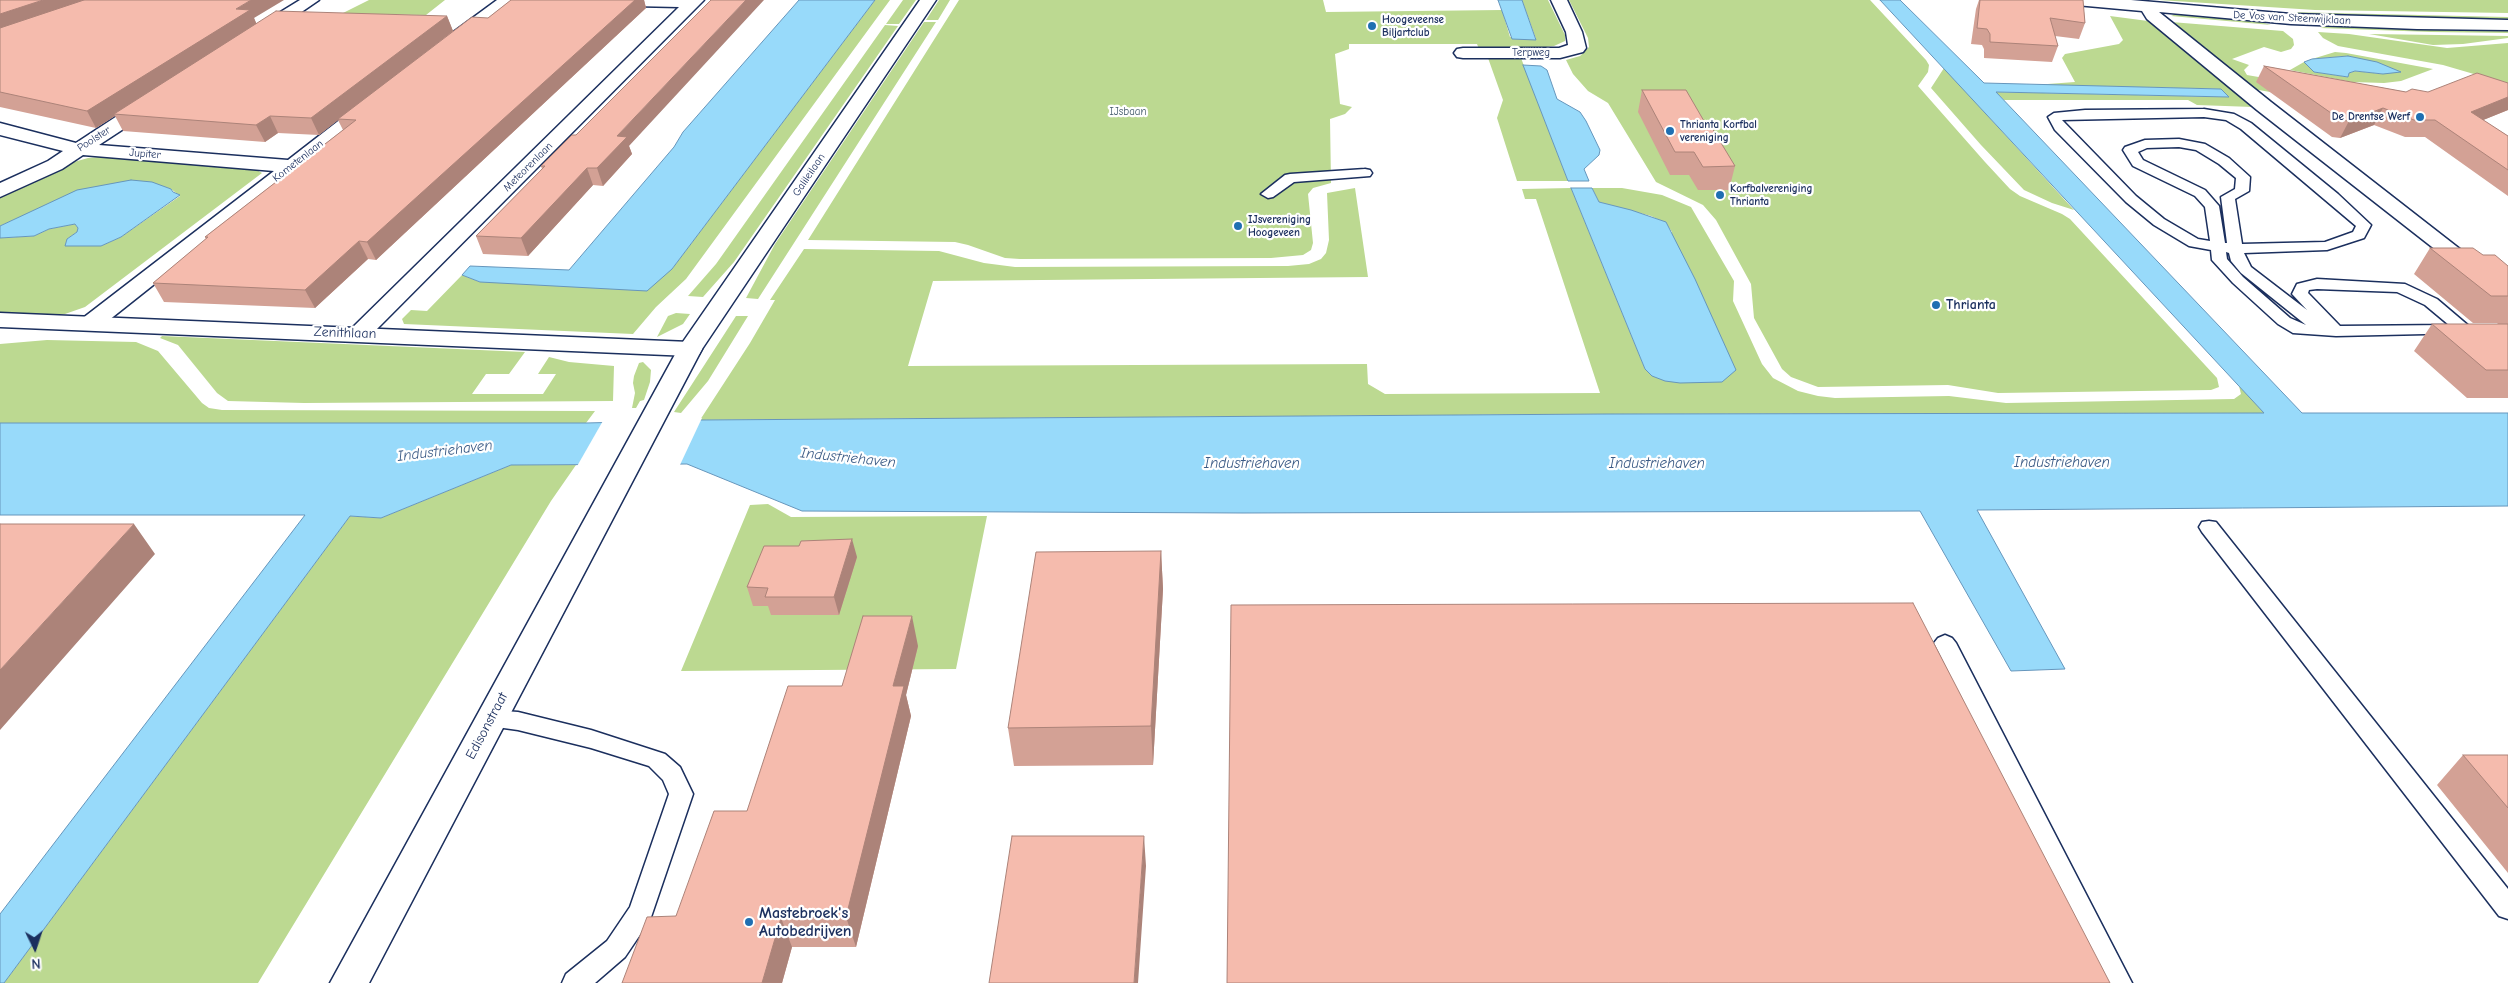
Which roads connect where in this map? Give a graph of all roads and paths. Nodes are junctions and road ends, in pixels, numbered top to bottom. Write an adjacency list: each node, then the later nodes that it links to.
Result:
1 (312, 0): 10 (street)
2 (506, 0): 11 (street)
3 (586, 0): 7 (street)
4 (928, 0): 30 (street, Galileilaan)
5 (1559, 0): 12 (street, Terpweg)
6 (2076, 0): 8 (street, De Vos van Steenwijklaan)
7 (695, 1): 29 (street, Meteorenlaan)
8 (2149, 8): 9 (street, De Vos van Steenwijklaan); 23 (street)
9 (2508, 25)
10 (246, 42)
11 (442, 50)
12 (1463, 53)
13 (390, 91): 17 (street, Kometenlaan)
14 (162, 95): 16 (street, Poolster)
15 (0, 129): 16 (street, Jupiter)
16 (78, 149): 17 (street, Jupiter); 19 (street, Poolster)
17 (291, 166): 25 (street, Kometenlaan)
18 (1365, 173): 20 (lane)
19 (0, 191)
20 (1268, 194)
21 (2218, 247): 22 (lane); 22 (lane); 22 (lane); 26 (lane)
22 (2236, 249): 26 (lane)
23 (2479, 273)
24 (0, 320): 25 (street, Zenithlaan)
25 (91, 323): 29 (street, Zenithlaan)
26 (2329, 330): 27 (lane); 27 (lane)
27 (2464, 330): 28 (lane)
28 (2482, 330)
29 (359, 334): 30 (street, Zenithlaan)
30 (690, 349): 33 (street, Edisonstraat)
31 (2208, 527): 34 (lane)
32 (1945, 643): 38 (lane)
33 (490, 719): 35 (lane); 36 (street, Edisonstraat)
34 (2508, 908)
35 (598, 972): 37 (lane)
36 (349, 983)
37 (575, 983)
38 (2119, 983)

